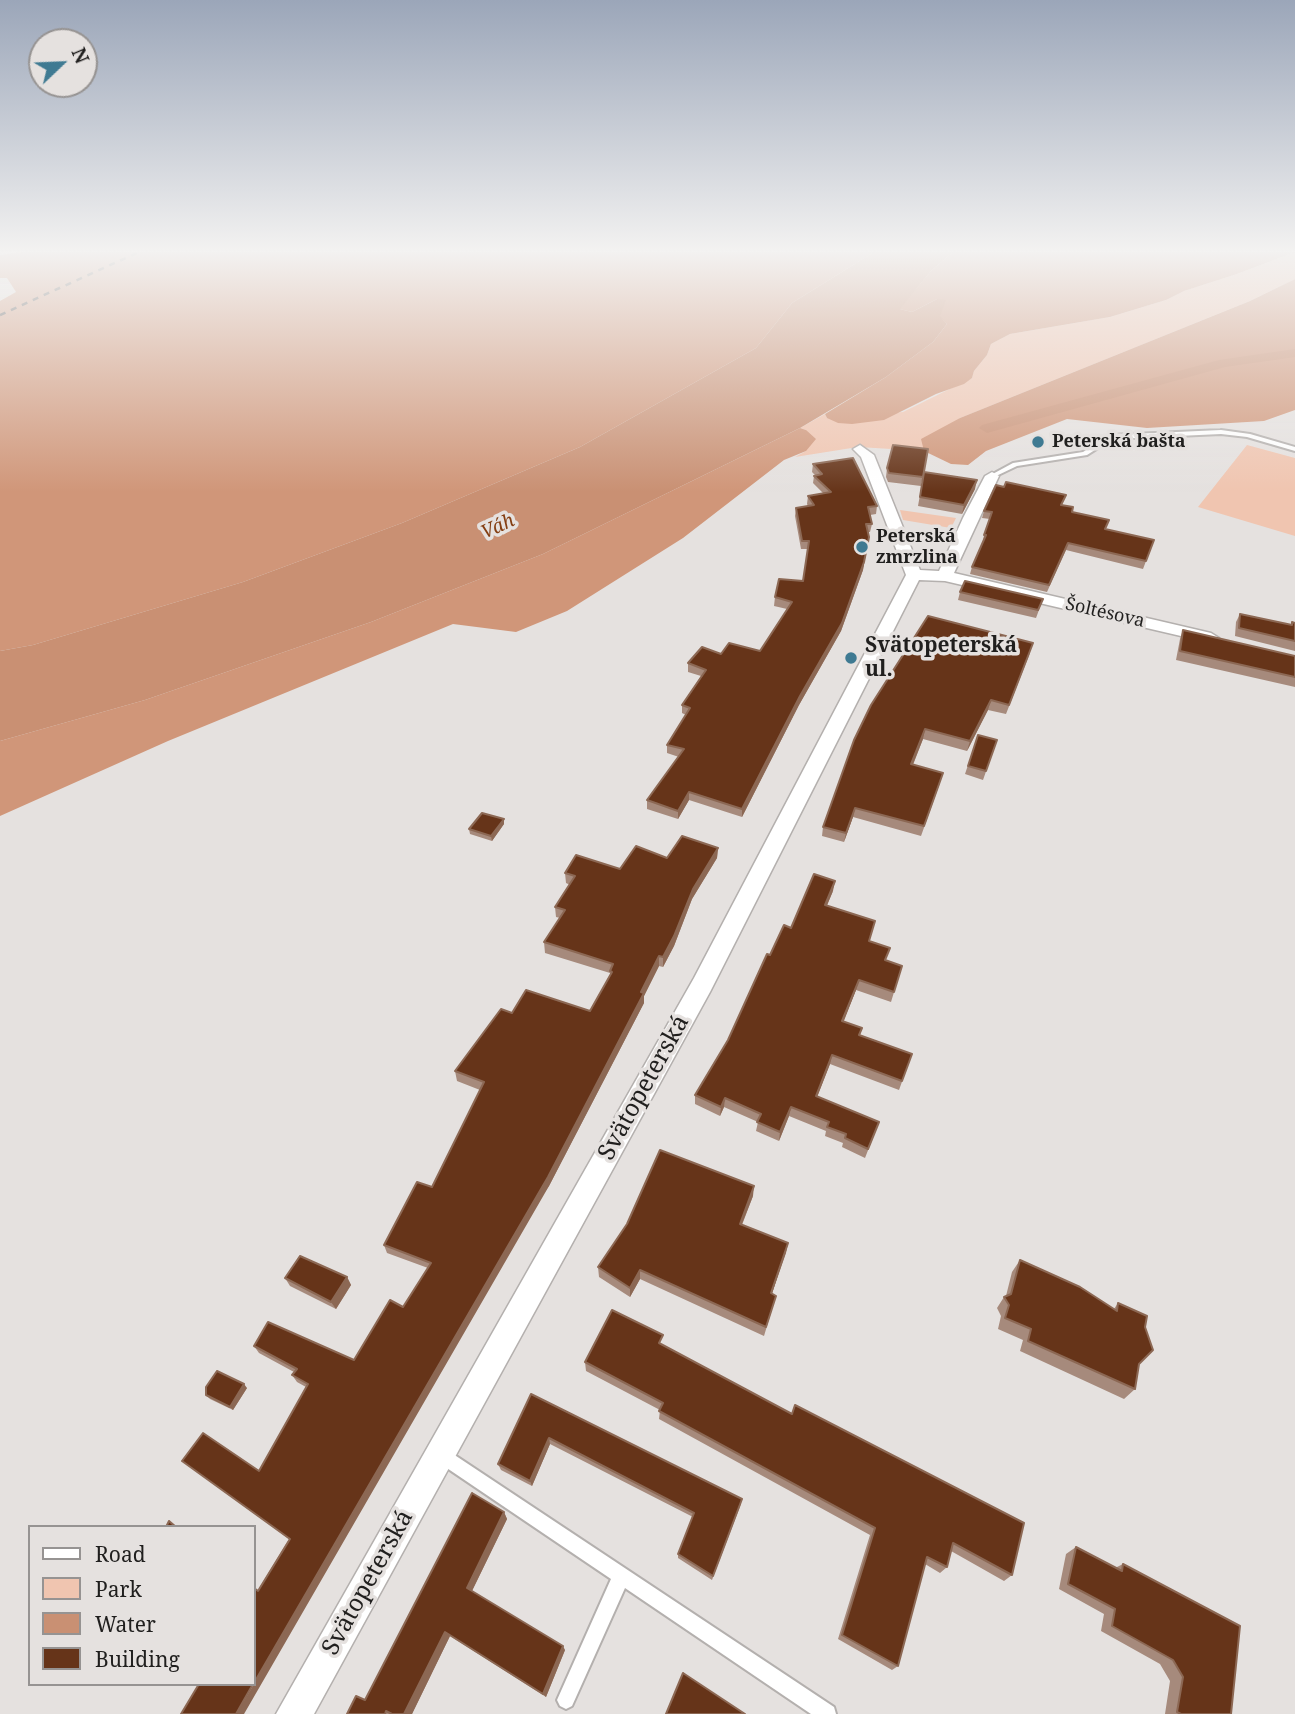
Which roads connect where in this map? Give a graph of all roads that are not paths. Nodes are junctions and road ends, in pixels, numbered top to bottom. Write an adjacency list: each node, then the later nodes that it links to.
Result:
1 (860, 449): 4 (street)
2 (1295, 449): 3 (lane)
3 (992, 476): 5 (street)
4 (914, 575): 5 (street, Šoltésova); 7 (street, Svätopeterská)
5 (945, 576): 6 (street, Šoltésova)
6 (1228, 642)
7 (440, 1453): 8 (lane); 10 (street, Svätopeterská)
8 (621, 1576): 9 (lane); 11 (lane)
9 (566, 1700)
10 (294, 1714)
11 (827, 1714)

